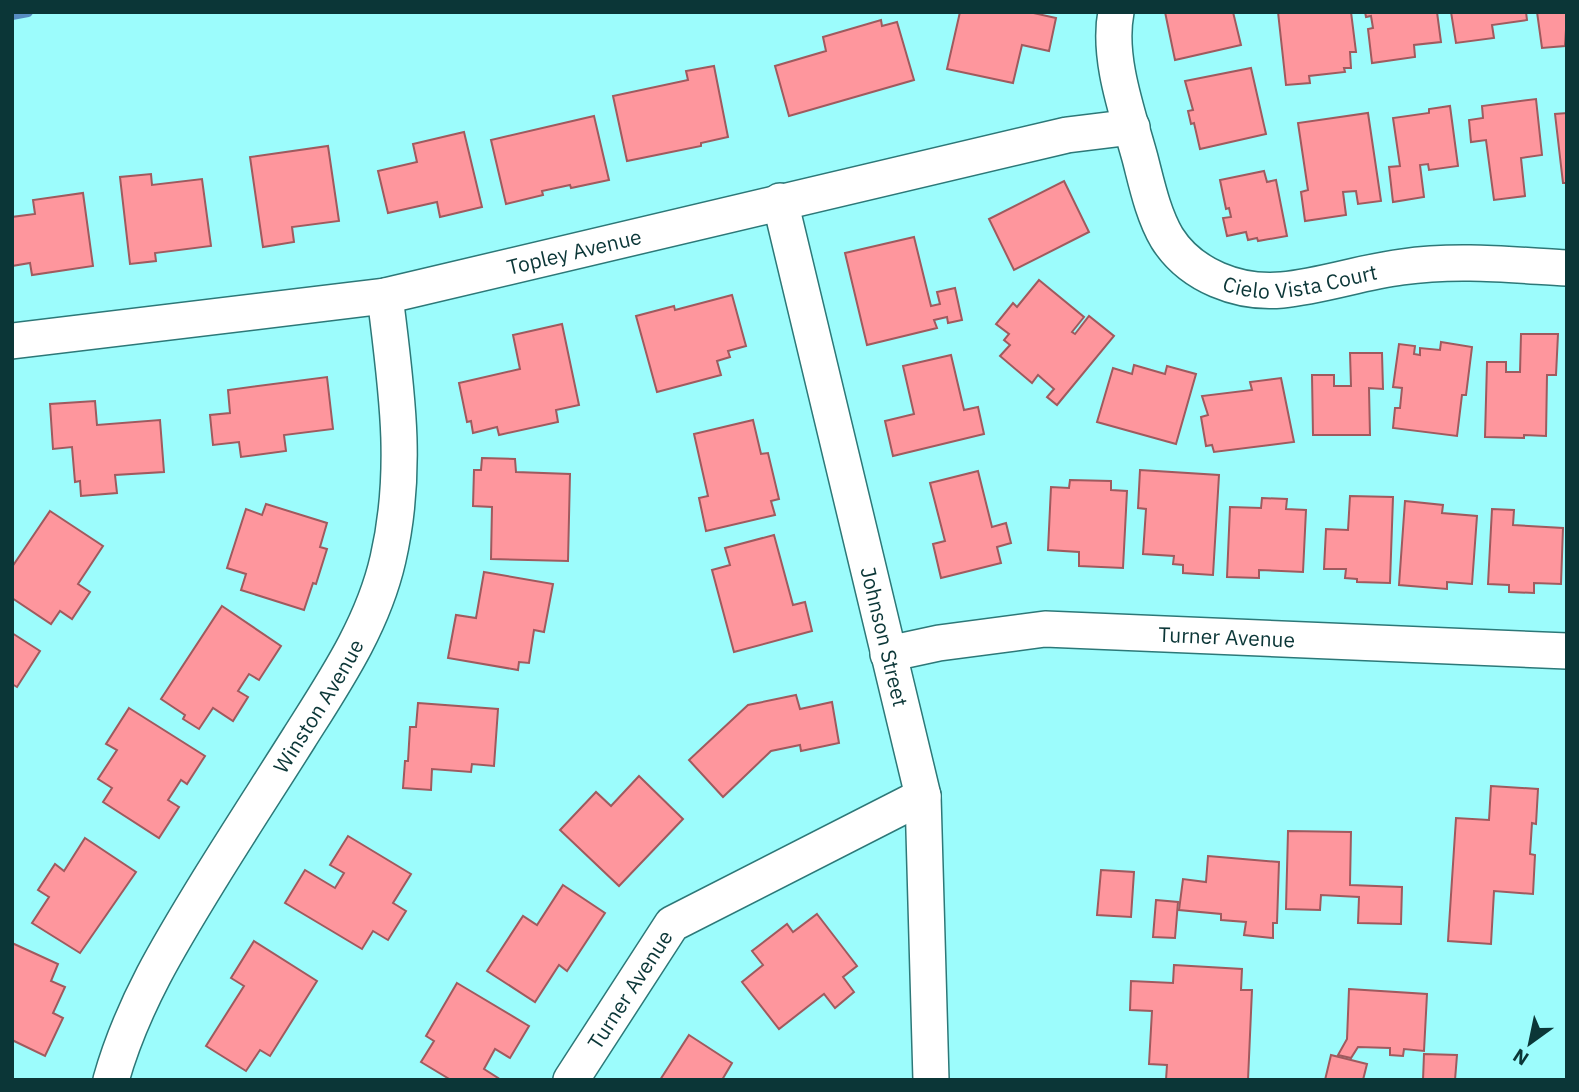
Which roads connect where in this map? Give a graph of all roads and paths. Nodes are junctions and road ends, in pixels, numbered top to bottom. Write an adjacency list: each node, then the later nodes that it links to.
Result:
1 (1116, 12): 2 (street, Cielo Vista Court)
2 (1132, 127): 3 (street, Topley Avenue); 4 (street, Cielo Vista Court)
3 (780, 201): 5 (street, Topley Avenue); 8 (street, Johnson Street)
4 (1567, 268)
5 (385, 296): 6 (street, Topley Avenue); 10 (street, Winston Avenue)
6 (12, 341)
7 (1567, 651): 8 (street, Turner Avenue)
8 (888, 654): 9 (street, Johnson Street)
9 (923, 796): 11 (street, Turner Avenue); 12 (street, Johnson Street)
10 (111, 1080)
11 (571, 1080)
12 (931, 1080)

